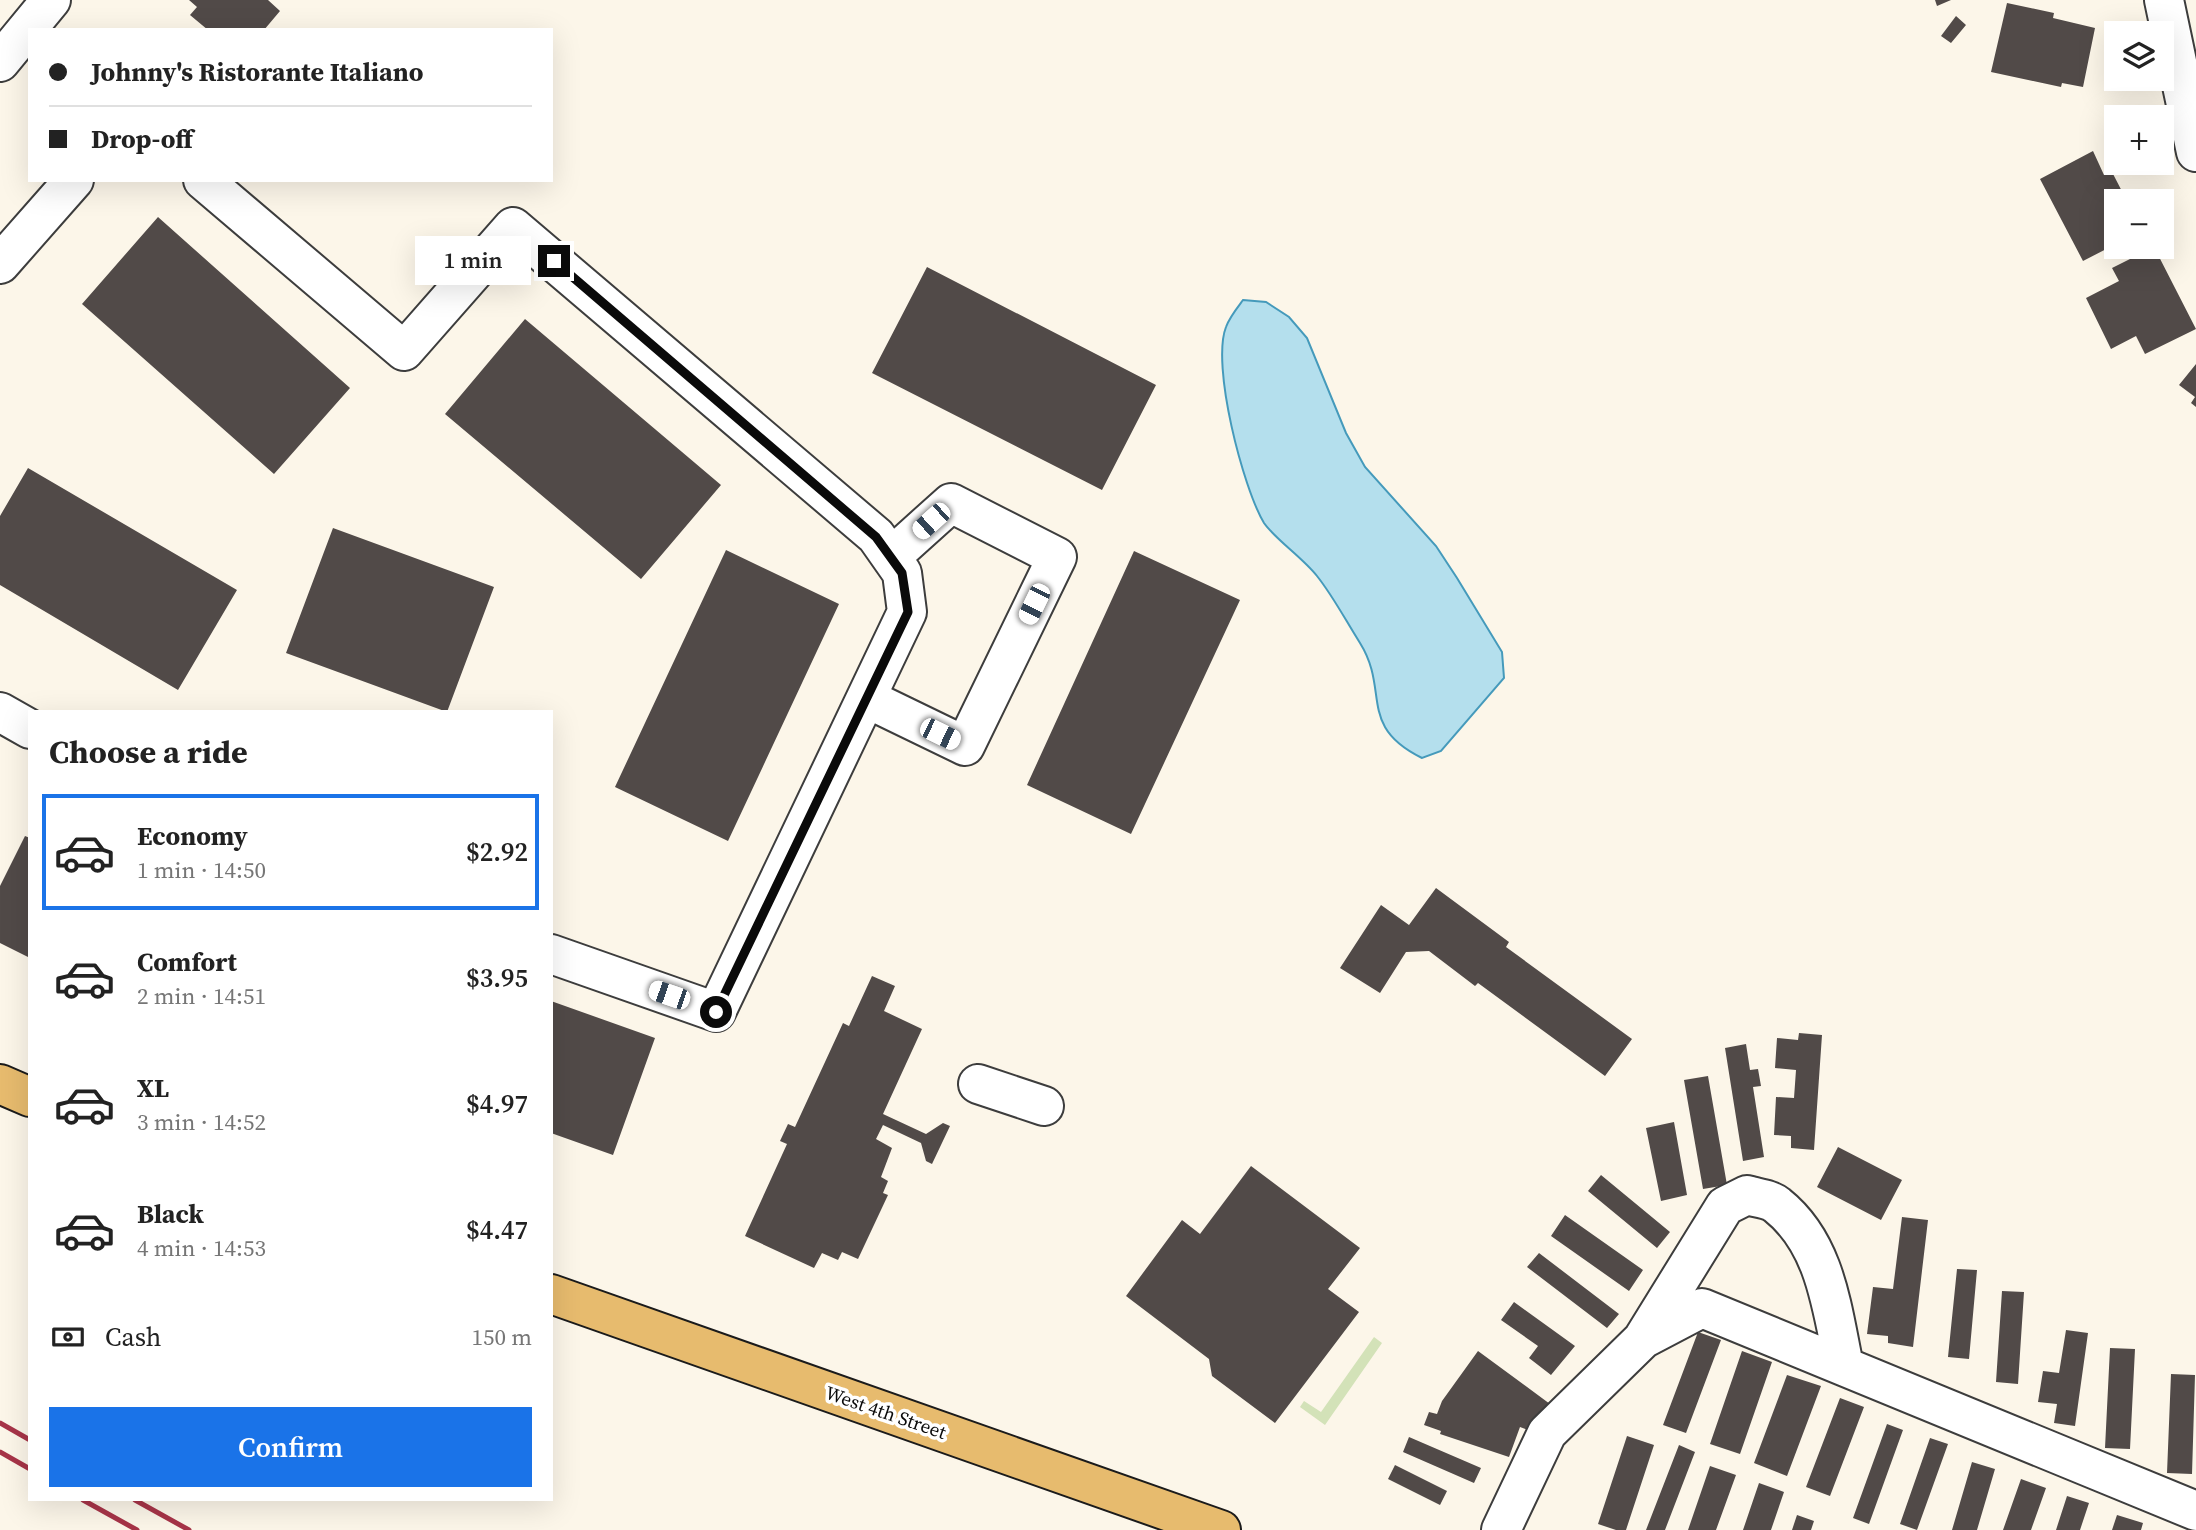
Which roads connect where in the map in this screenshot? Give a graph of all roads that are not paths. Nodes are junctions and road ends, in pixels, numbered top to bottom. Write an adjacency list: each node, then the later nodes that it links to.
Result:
1 (2164, 0): 4 (street)
2 (28, 29): 3 (street)
3 (0, 62)
4 (2196, 152)
5 (72, 182): 7 (street)
6 (205, 182): 8 (street)
7 (0, 264)
8 (891, 557): 9 (street); 9 (street)
9 (866, 698): 12 (street)
10 (0, 712): 11 (street)
11 (28, 728)
12 (553, 955)
13 (0, 1084): 15 (main road)
14 (978, 1084): 16 (street)
15 (28, 1096)
16 (1044, 1106)
17 (553, 1295): 22 (main road, West 4th Street)
18 (1643, 1339): 19 (street); 19 (street); 21 (street)
19 (1844, 1366): 20 (street)
20 (2196, 1511)
21 (1513, 1527)
22 (1221, 1530)

